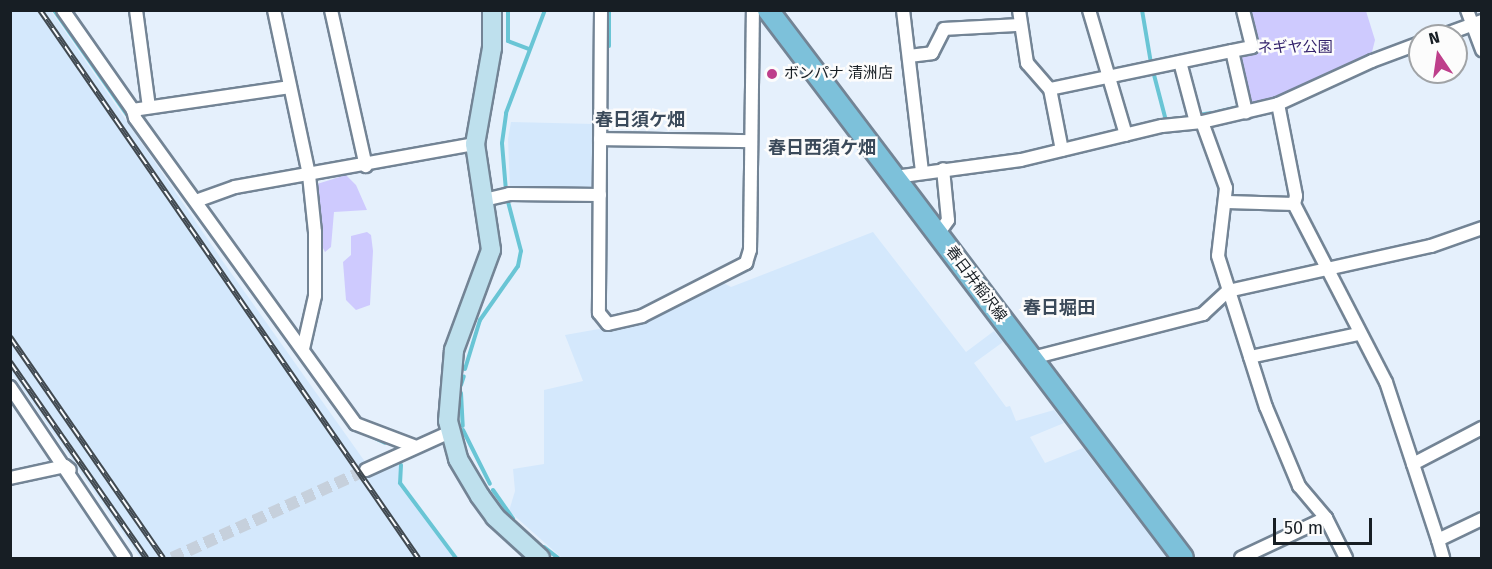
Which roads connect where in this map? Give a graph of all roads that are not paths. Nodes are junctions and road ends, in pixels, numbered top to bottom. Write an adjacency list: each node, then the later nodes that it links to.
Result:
1 (63, 10): 26 (street)
2 (274, 10): 22 (street)
3 (331, 10): 34 (street)
4 (492, 10): 32 (main road)
5 (601, 10): 30 (street)
6 (753, 10): 31 (street)
7 (768, 10): 38 (main road, 春日井稲沢線)
8 (903, 10): 19 (street)
9 (1019, 10): 15 (street)
10 (1089, 10): 21 (street)
11 (1243, 10): 18 (street)
12 (1467, 10): 14 (street)
13 (137, 11): 25 (street)
14 (1477, 23): 17 (street)
15 (1020, 25): 19 (street); 23 (street)
16 (1408, 48): 24 (street)
17 (1482, 50)
18 (1232, 51): 20 (street); 27 (street)
19 (909, 56): 36 (street)
20 (1180, 62): 21 (street); 28 (street)
21 (1108, 76): 23 (street); 29 (street)
22 (290, 87): 25 (street); 37 (street)
23 (1050, 89): 33 (street)
24 (1278, 104): 27 (street); 43 (street)
25 (149, 107): 26 (street)
26 (133, 110): 41 (street)
27 (1246, 112): 28 (street)
28 (1199, 122): 29 (street); 42 (street)
29 (1126, 135): 33 (street)
30 (600, 139): 31 (street); 39 (street)
31 (751, 141): 39 (street)
32 (475, 144): 34 (street); 40 (main road)
33 (1062, 150): 35 (street)
34 (366, 166): 37 (street)
35 (943, 169): 36 (street); 45 (street)
36 (922, 172): 38 (street)
37 (309, 176): 41 (street); 49 (street)
38 (895, 177): 45 (main road, 春日井稲沢線)
39 (600, 195): 40 (street)
40 (484, 200): 54 (main road)
41 (196, 201): 49 (street)
42 (1227, 202): 43 (street); 47 (street)
43 (1294, 204): 46 (street)
44 (1482, 228): 46 (street)
45 (938, 234): 51 (main road, 春日井稲沢線)
46 (1326, 271): 47 (street); 48 (street)
47 (1228, 291): 50 (street); 51 (street)
48 (1358, 334): 50 (street); 56 (street)
49 (303, 349): 55 (street)
50 (1250, 357): 60 (street)
51 (1032, 358): 66 (main road, 春日井稲沢線)
52 (11, 389): 57 (street)
53 (1482, 428): 56 (street)
54 (450, 432): 55 (street); 65 (main road)
55 (414, 446): 58 (street)
56 (1413, 464): 62 (street)
57 (65, 466): 59 (street); 63 (street); 64 (street)
58 (366, 470)
59 (10, 478)
60 (1326, 518): 67 (street); 68 (street)
61 (1482, 519): 62 (street)
62 (1438, 540): 69 (street)
63 (125, 558)
64 (134, 558)
65 (540, 558)
66 (1183, 558)
67 (1241, 558)
68 (1346, 558)
69 (1443, 558)

